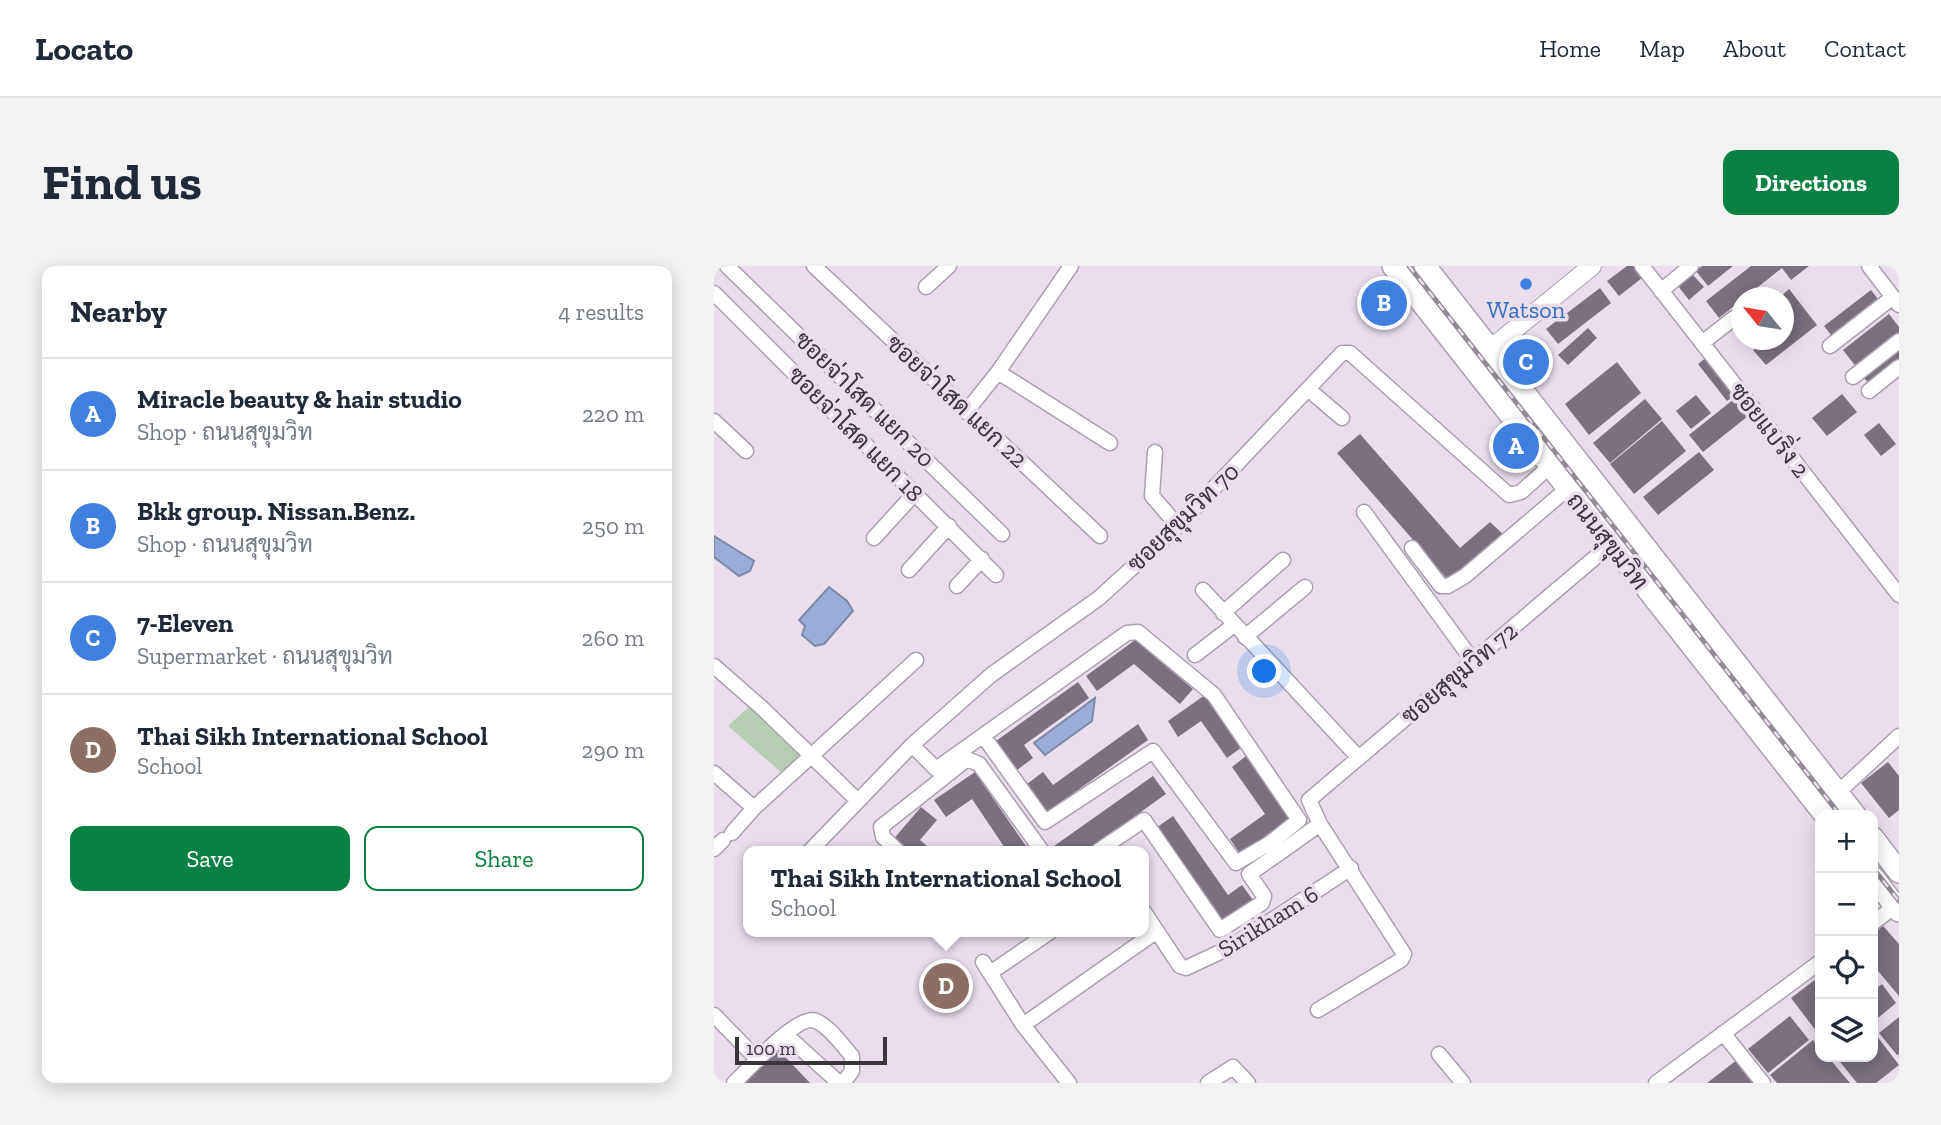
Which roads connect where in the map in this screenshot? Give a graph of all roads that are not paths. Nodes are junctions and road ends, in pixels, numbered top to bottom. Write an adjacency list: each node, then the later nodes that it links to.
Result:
1 (727, 266): 38 (street, ซอยจ่าโสด แยก 20)
2 (814, 266): 26 (street, ซอยจ่าโสด แยก 22)
3 (949, 266): 11 (street)
4 (1071, 266): 22 (street)
5 (1393, 266): 20 (highway, ถนนสุขุมวิท)
6 (1424, 266): 19 (highway, ถนนสุขุมวิท)
7 (1592, 266): 19 (main road)
8 (1642, 266): 12 (street, ซอยแบริ่ง 2)
9 (1691, 266): 12 (street)
10 (1869, 266): 14 (street)
11 (926, 287)
12 (1661, 291): 17 (street, ซอยแบริ่ง 2)
13 (714, 293): 34 (street, ซอยจ่าโสด แยก 18)
14 (1896, 301): 18 (street)
15 (1731, 320): 17 (street)
16 (1899, 341): 23 (street)
17 (1702, 343): 50 (street, ซอยแบริ่ง 2)
18 (1830, 346)
19 (1490, 348): 20 (main road); 64 (highway, ถนนสุขุมวิท)
20 (1471, 365): 32 (highway, ถนนสุขุมวิท)
21 (1899, 367): 25 (street)
22 (998, 372): 26 (street); 29 (street)
23 (1853, 377)
24 (1308, 389): 27 (street); 32 (street, ซอยสุขุมวิท 70); 37 (street, ซอยสุขุมวิท 70)
25 (1868, 391)
26 (966, 412): 39 (street, ซอยจ่าโสด แยก 22)
27 (1342, 418)
28 (714, 421): 30 (street)
29 (1110, 443)
30 (746, 451)
31 (1155, 452): 37 (street)
32 (1550, 467): 33 (highway, ถนนสุขุมวิท)
33 (1567, 489): 41 (highway, ถนนสุขุมวิท); 42 (street)
34 (915, 493): 36 (street, ซอยจ่าโสด แยก 18); 40 (street)
35 (1364, 512): 56 (street)
36 (948, 526): 43 (street, ซอยจ่าโสด แยก 18); 45 (street)
37 (1178, 526): 60 (street, ซอยสุขุมวิท 70)
38 (1002, 534)
39 (1100, 536)
40 (874, 538)
41 (1611, 544): 56 (street, ซอยสุขุมวิท 72); 67 (highway, ถนนสุขุมวิท)
42 (1412, 548)
43 (982, 559): 46 (street, ซอยจ่าโสด แยก 18); 47 (street)
44 (1283, 560): 51 (street)
45 (909, 570)
46 (996, 575)
47 (957, 586)
48 (1305, 587): 53 (street)
49 (1203, 590): 51 (street)
50 (1899, 595)
51 (1223, 613): 52 (street)
52 (1234, 625): 53 (street); 54 (street)
53 (1245, 637): 62 (street)
54 (1195, 655)
55 (916, 660): 61 (street)
56 (1473, 661): 62 (street, ซอยสุขุมวิท 72)
57 (714, 666): 61 (street)
58 (1899, 736): 64 (street)
59 (984, 737): 60 (street); 77 (street); 77 (street)
60 (912, 745): 65 (street, ซอยสุขุมวิท 70)
61 (811, 757): 65 (street); 66 (street)
62 (1359, 758): 70 (street, ซอยสุขุมวิท 72)
63 (714, 773): 66 (street)
64 (1838, 794): 68 (street); 69 (highway, ถนนสุขุมวิท)
65 (856, 799): 73 (street, ซอยสุขุมวิท 70)
66 (754, 808): 71 (street)
67 (1820, 810)
68 (1824, 810)
69 (1851, 810)
70 (1320, 824): 77 (street); 78 (street)
71 (723, 841)
72 (1878, 845): 79 (highway)
73 (814, 846)
74 (893, 846): 75 (street)
75 (1038, 846)
76 (1105, 846): 77 (street)
77 (1274, 848)
78 (1350, 868): 83 (street, Sirikham 6); 88 (street)
79 (1899, 872)
80 (1891, 895): 81 (street)
81 (1878, 915)
82 (1149, 919): 83 (street)
83 (1157, 931): 86 (street)
84 (1041, 937): 90 (street)
85 (1148, 937): 90 (street)
86 (1149, 937)
87 (1815, 966): 91 (street)
88 (1318, 1010)
89 (714, 1016): 94 (street)
90 (1023, 1025): 97 (street)
91 (1723, 1033): 101 (street); 102 (street)
92 (785, 1034): 94 (street); 96 (street); 96 (street)
93 (1439, 1054): 100 (street)
94 (758, 1060): 95 (street)
95 (734, 1083)
96 (841, 1083)
97 (1069, 1083)
98 (1208, 1083): 99 (street)
99 (1248, 1083)
100 (1463, 1083)
101 (1656, 1083)
102 (1763, 1083)

